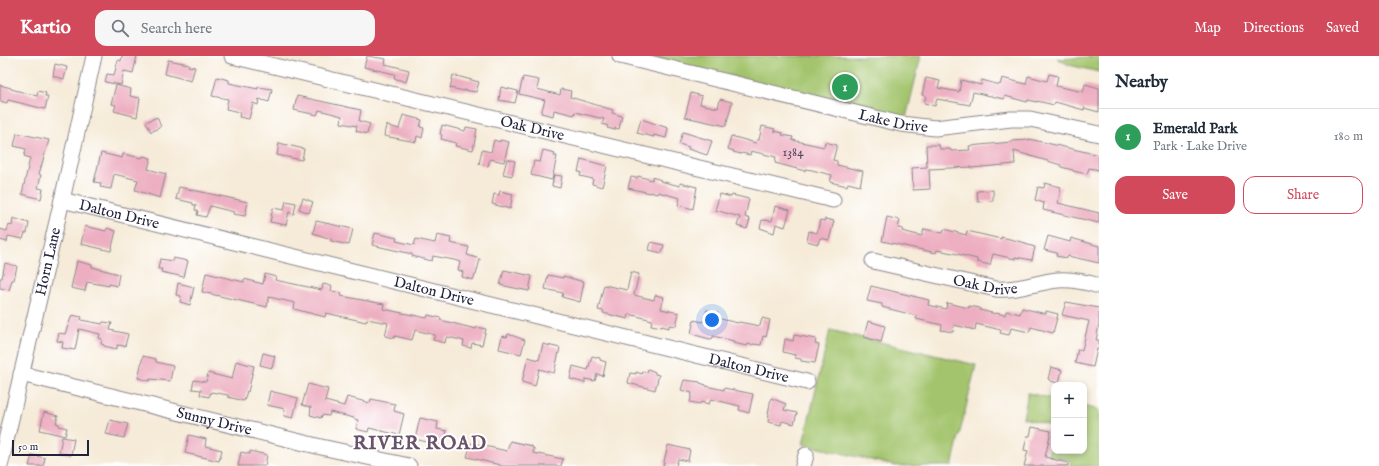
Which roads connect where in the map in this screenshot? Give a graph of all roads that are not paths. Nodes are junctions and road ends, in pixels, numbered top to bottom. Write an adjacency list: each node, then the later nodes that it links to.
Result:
1 (94, 56): 5 (street, Horn Lane)
2 (232, 56): 6 (street, Oak Drive)
3 (620, 56): 4 (street, Lake Drive)
4 (1099, 134)
5 (62, 200): 9 (street, Horn Lane); 10 (street, Dalton Drive)
6 (833, 200)
7 (873, 261): 8 (street, Oak Drive)
8 (1099, 286)
9 (22, 374): 11 (street, Horn Lane); 12 (street, Sunny Drive)
10 (807, 382)
11 (0, 466)
12 (408, 466)

